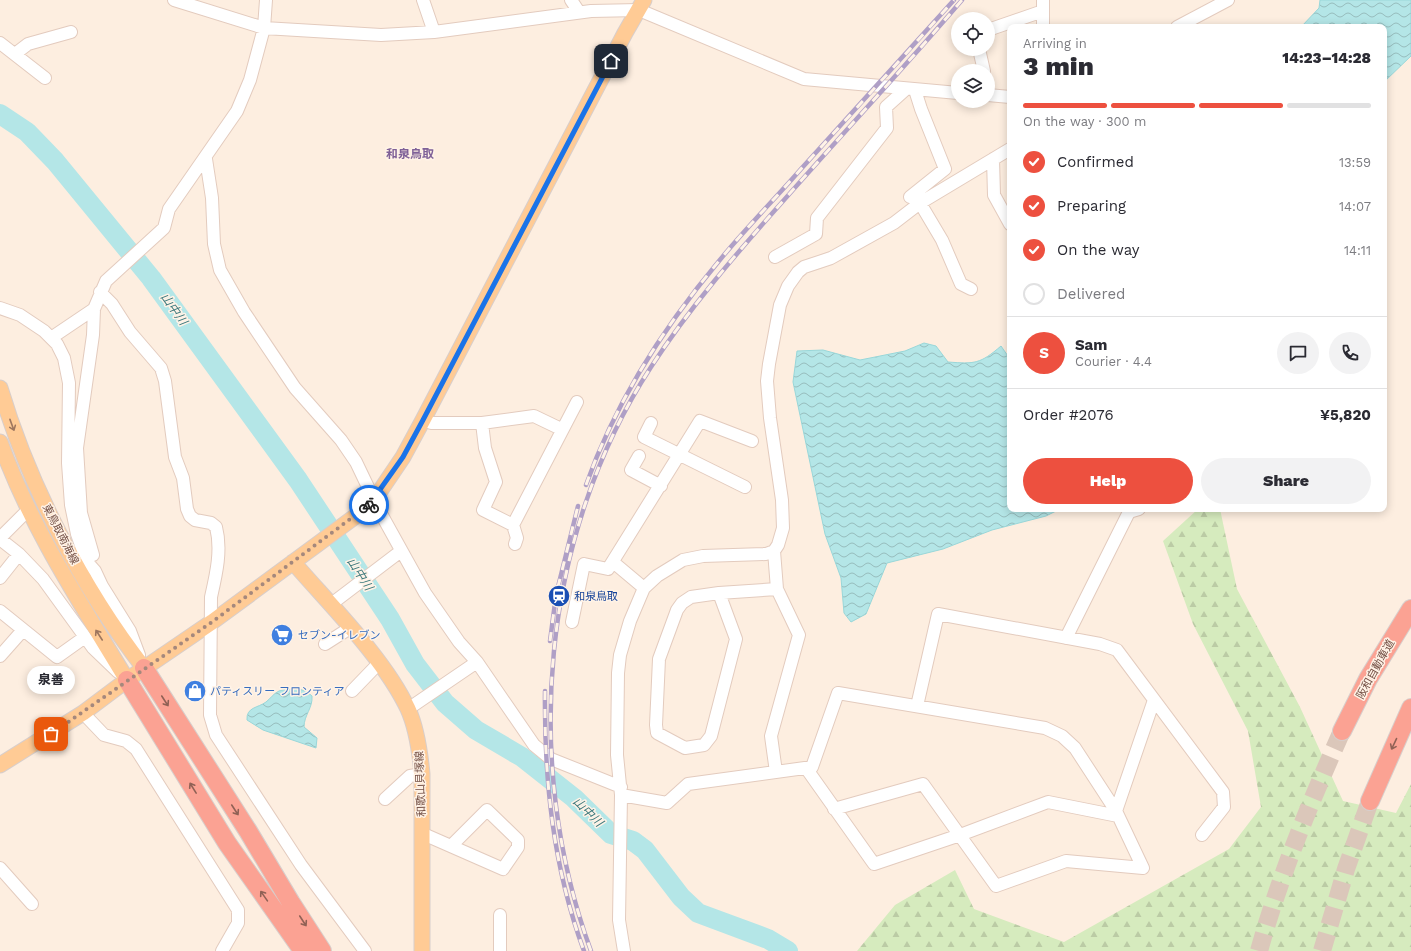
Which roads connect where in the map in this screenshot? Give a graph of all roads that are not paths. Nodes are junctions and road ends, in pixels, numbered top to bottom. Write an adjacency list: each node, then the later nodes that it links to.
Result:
1 (174, 0): 12 (street)
2 (266, 0): 12 (street)
3 (423, 0): 14 (street)
4 (571, 0): 8 (street)
5 (1228, 0): 10 (street)
6 (642, 5): 8 (street); 18 (street); 35 (main road)
7 (1043, 6): 9 (street); 11 (street)
8 (579, 12): 14 (street)
9 (1043, 24)
10 (1184, 24)
11 (995, 27)
12 (264, 28): 14 (street); 23 (street)
13 (71, 32): 16 (street)
14 (434, 32)
15 (0, 43): 16 (street)
16 (15, 54): 17 (street)
17 (45, 78)
18 (911, 89): 19 (street); 25 (street); 27 (street)
19 (951, 92)
20 (995, 94): 21 (street)
21 (1007, 96)
22 (1007, 151): 24 (street)
23 (206, 158): 29 (street); 45 (street)
24 (993, 160): 25 (street); 26 (street)
25 (915, 200): 28 (street); 52 (street)
26 (1007, 219)
27 (775, 257)
28 (970, 289)
29 (100, 292): 31 (street); 65 (street)
30 (0, 308): 32 (street)
31 (94, 309): 32 (street); 56 (street)
32 (51, 338): 56 (street)
33 (0, 388): 60 (main road, 東鳥取南海線, one-way to 60)
34 (577, 402): 38 (street)
35 (423, 420): 36 (street); 45 (main road)
36 (482, 423): 38 (street); 48 (street)
37 (651, 423): 41 (street)
38 (561, 429): 48 (street)
39 (752, 441): 41 (street)
40 (0, 442): 46 (main road, 東鳥取南海線)
41 (680, 455): 43 (street); 44 (street)
42 (639, 456): 43 (street)
43 (661, 486): 55 (street)
44 (745, 487)
45 (369, 505): 51 (street); 54 (main road)
46 (28, 510): 49 (street); 76 (main road, 東鳥取南海線, one-way to 46)
47 (1129, 512): 70 (street)
48 (513, 525): 50 (street)
49 (0, 538): 53 (street)
50 (514, 544)
51 (401, 551): 62 (street); 73 (street)
52 (774, 551): 58 (street); 59 (street)
53 (19, 554): 57 (street); 69 (street)
54 (293, 562): 62 (main road, 和歌山貝塚線); 65 (main road)
55 (613, 562): 58 (street); 66 (street)
56 (96, 573): 60 (street); 75 (street)
57 (0, 578)
58 (644, 588): 88 (street)
59 (777, 588): 61 (street); 86 (street)
60 (92, 593): 75 (main road, 東鳥取南海線)
61 (719, 593): 61 (street)
62 (335, 601): 67 (main road, 和歌山貝塚線)
63 (1411, 609): 83 (highway, 阪和自動車道)
64 (0, 611): 68 (street)
65 (212, 622): 75 (main road); 103 (street)
66 (572, 622)
67 (350, 628): 71 (street); 74 (main road, 和歌山貝塚線)
68 (23, 630): 69 (street); 72 (street)
69 (85, 637): 76 (street)
70 (1066, 638): 78 (street); 80 (street)
71 (325, 644)
72 (0, 656)
73 (477, 662): 79 (street); 88 (street)
74 (379, 663): 77 (street); 79 (main road, 和歌山貝塚線)
75 (144, 668): 76 (main road); 102 (highway, one-way to 102)
76 (127, 680): 82 (main road); 101 (highway, one-way to 76)
77 (352, 691)
78 (1154, 700): 92 (street); 95 (street)
79 (414, 706): 87 (main road, 和歌山貝塚線)
80 (917, 706): 85 (street); 92 (street)
81 (1411, 708): 90 (highway, one-way to 90)
82 (84, 713): 84 (main road); 100 (street)
83 (1342, 731)
84 (0, 765)
85 (806, 768): 86 (street); 91 (street)
86 (776, 772): 88 (street)
87 (422, 774): 89 (street); 93 (main road, 和歌山貝塚線)
88 (621, 791): 106 (street)
89 (385, 799)
90 (1370, 800)
91 (834, 809): 94 (street); 94 (street)
92 (1117, 814): 94 (street); 94 (street)
93 (421, 833): 96 (street); 104 (main road, 和歌山貝塚線)
94 (960, 835)
95 (1202, 835)
96 (450, 846): 96 (street)
97 (0, 868): 98 (street)
98 (32, 904)
99 (500, 915): 105 (street)
100 (222, 951)
101 (303, 951)
102 (322, 951)
103 (365, 951)
104 (422, 951)
105 (500, 951)
106 (624, 951)

